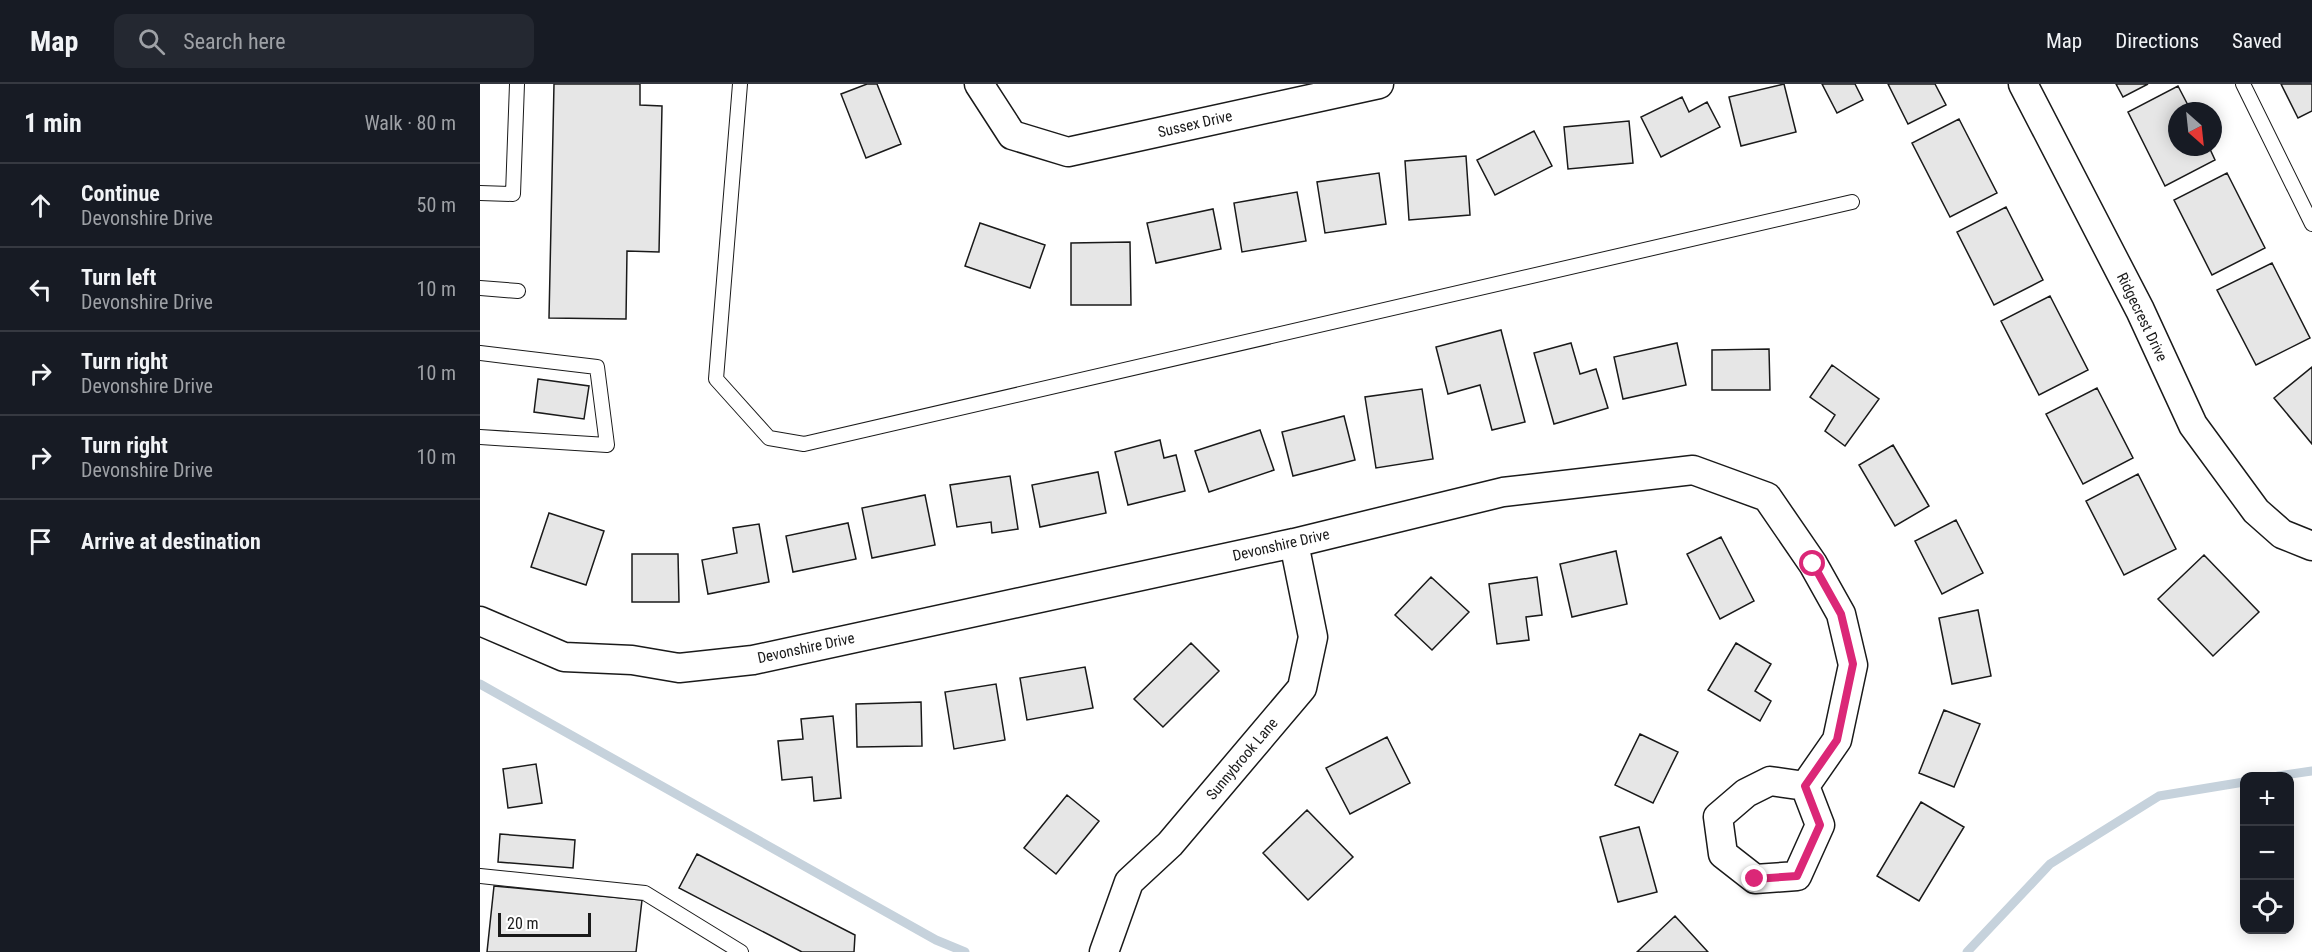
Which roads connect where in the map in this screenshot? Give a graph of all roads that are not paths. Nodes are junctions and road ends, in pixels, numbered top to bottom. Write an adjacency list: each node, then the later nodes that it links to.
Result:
1 (517, 84): 7 (lane)
2 (740, 84): 8 (lane)
3 (979, 84): 4 (street, Sussex Drive)
4 (1378, 84)
5 (2023, 84): 15 (street, Ridgecrest Drive)
6 (2243, 84): 9 (lane)
7 (480, 194)
8 (1852, 202)
9 (2312, 224)
10 (480, 288): 11 (lane)
11 (518, 291)
12 (480, 353): 13 (lane)
13 (480, 437)
14 (1294, 543): 16 (street, Devonshire Drive); 17 (street, Devonshire Drive); 20 (street, Sunnybrook Lane)
15 (2312, 546)
16 (480, 621)
17 (1805, 786)
18 (480, 876): 19 (lane)
19 (741, 952)
20 (1104, 952)

